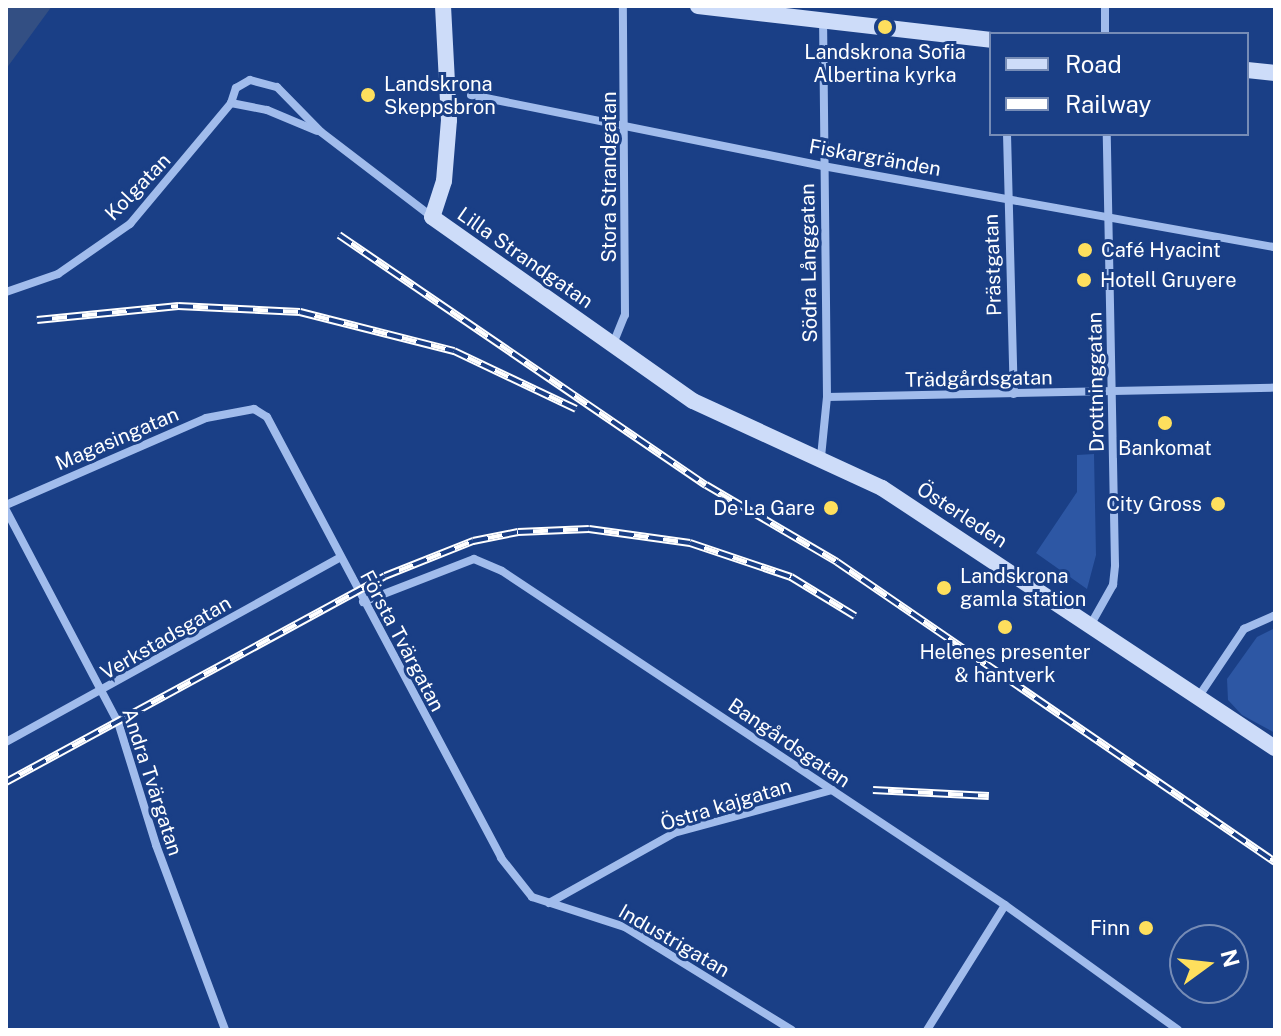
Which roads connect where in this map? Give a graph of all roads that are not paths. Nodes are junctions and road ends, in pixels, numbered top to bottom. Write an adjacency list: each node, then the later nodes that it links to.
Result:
1 (443, 6): 19 (street, Lilla Strandgatan)
2 (623, 6): 12 (street, Stora Strandgatan)
3 (698, 6): 5 (street)
4 (1105, 6): 6 (street)
5 (823, 20): 7 (street); 16 (street, Södra Långgatan)
6 (1105, 32)
7 (989, 40)
8 (1249, 70): 9 (street)
9 (1275, 73)
10 (471, 95): 12 (street, Fiskargränden)
11 (231, 103): 13 (street, Kolgatan); 13 (street, Kolgatan); 21 (street, Kolgatan)
12 (627, 126): 16 (street, Fiskargränden); 22 (street, Stora Strandgatan)
13 (321, 132): 19 (street, Kolgatan)
14 (1007, 136): 17 (street, Prästgatan)
15 (1107, 136): 18 (street, Drottninggatan)
16 (823, 166): 17 (street, Fiskargränden); 26 (street, Södra Långgatan)
17 (1006, 197): 18 (street, Fiskargränden); 25 (street, Prästgatan)
18 (1109, 214): 20 (street, Fiskargränden); 24 (street, Drottninggatan)
19 (432, 217): 22 (street, Lilla Strandgatan)
20 (1275, 247)
21 (6, 292)
22 (612, 345): 28 (street, Österleden)
23 (1275, 388): 24 (street, Trädgårdsgatan)
24 (1112, 393): 25 (street, Trädgårdsgatan); 33 (street, Drottninggatan)
25 (1014, 394): 26 (street, Trädgårdsgatan)
26 (827, 397): 28 (street, Södra Långgatan)
27 (243, 410): 29 (street, Magasingatan); 30 (street, Första Tvärgatan)
28 (821, 457): 33 (street, Österleden)
29 (6, 508): 34 (street, Andra Tvärgatan)
30 (339, 558): 31 (street, Första Tvärgatan); 34 (street, Verkstadsgatan)
31 (363, 602): 38 (street, Bangårdsgatan); 39 (street, Första Tvärgatan)
32 (1275, 615): 35 (street)
33 (1091, 624): 35 (street, Österleden)
34 (104, 692): 36 (street, Verkstadsgatan); 42 (street, Andra Tvärgatan)
35 (1199, 696): 37 (street, Österleden)
36 (6, 742)
37 (1275, 748)
38 (832, 790): 40 (street, Östra kajgatan); 41 (street, Bangårdsgatan)
39 (532, 897): 40 (street, Industrigatan)
40 (549, 903): 43 (street, Industrigatan)
41 (1005, 905): 44 (street); 45 (street, Bangårdsgatan)
42 (225, 1030)
43 (792, 1030)
44 (927, 1030)
45 (1178, 1030)

